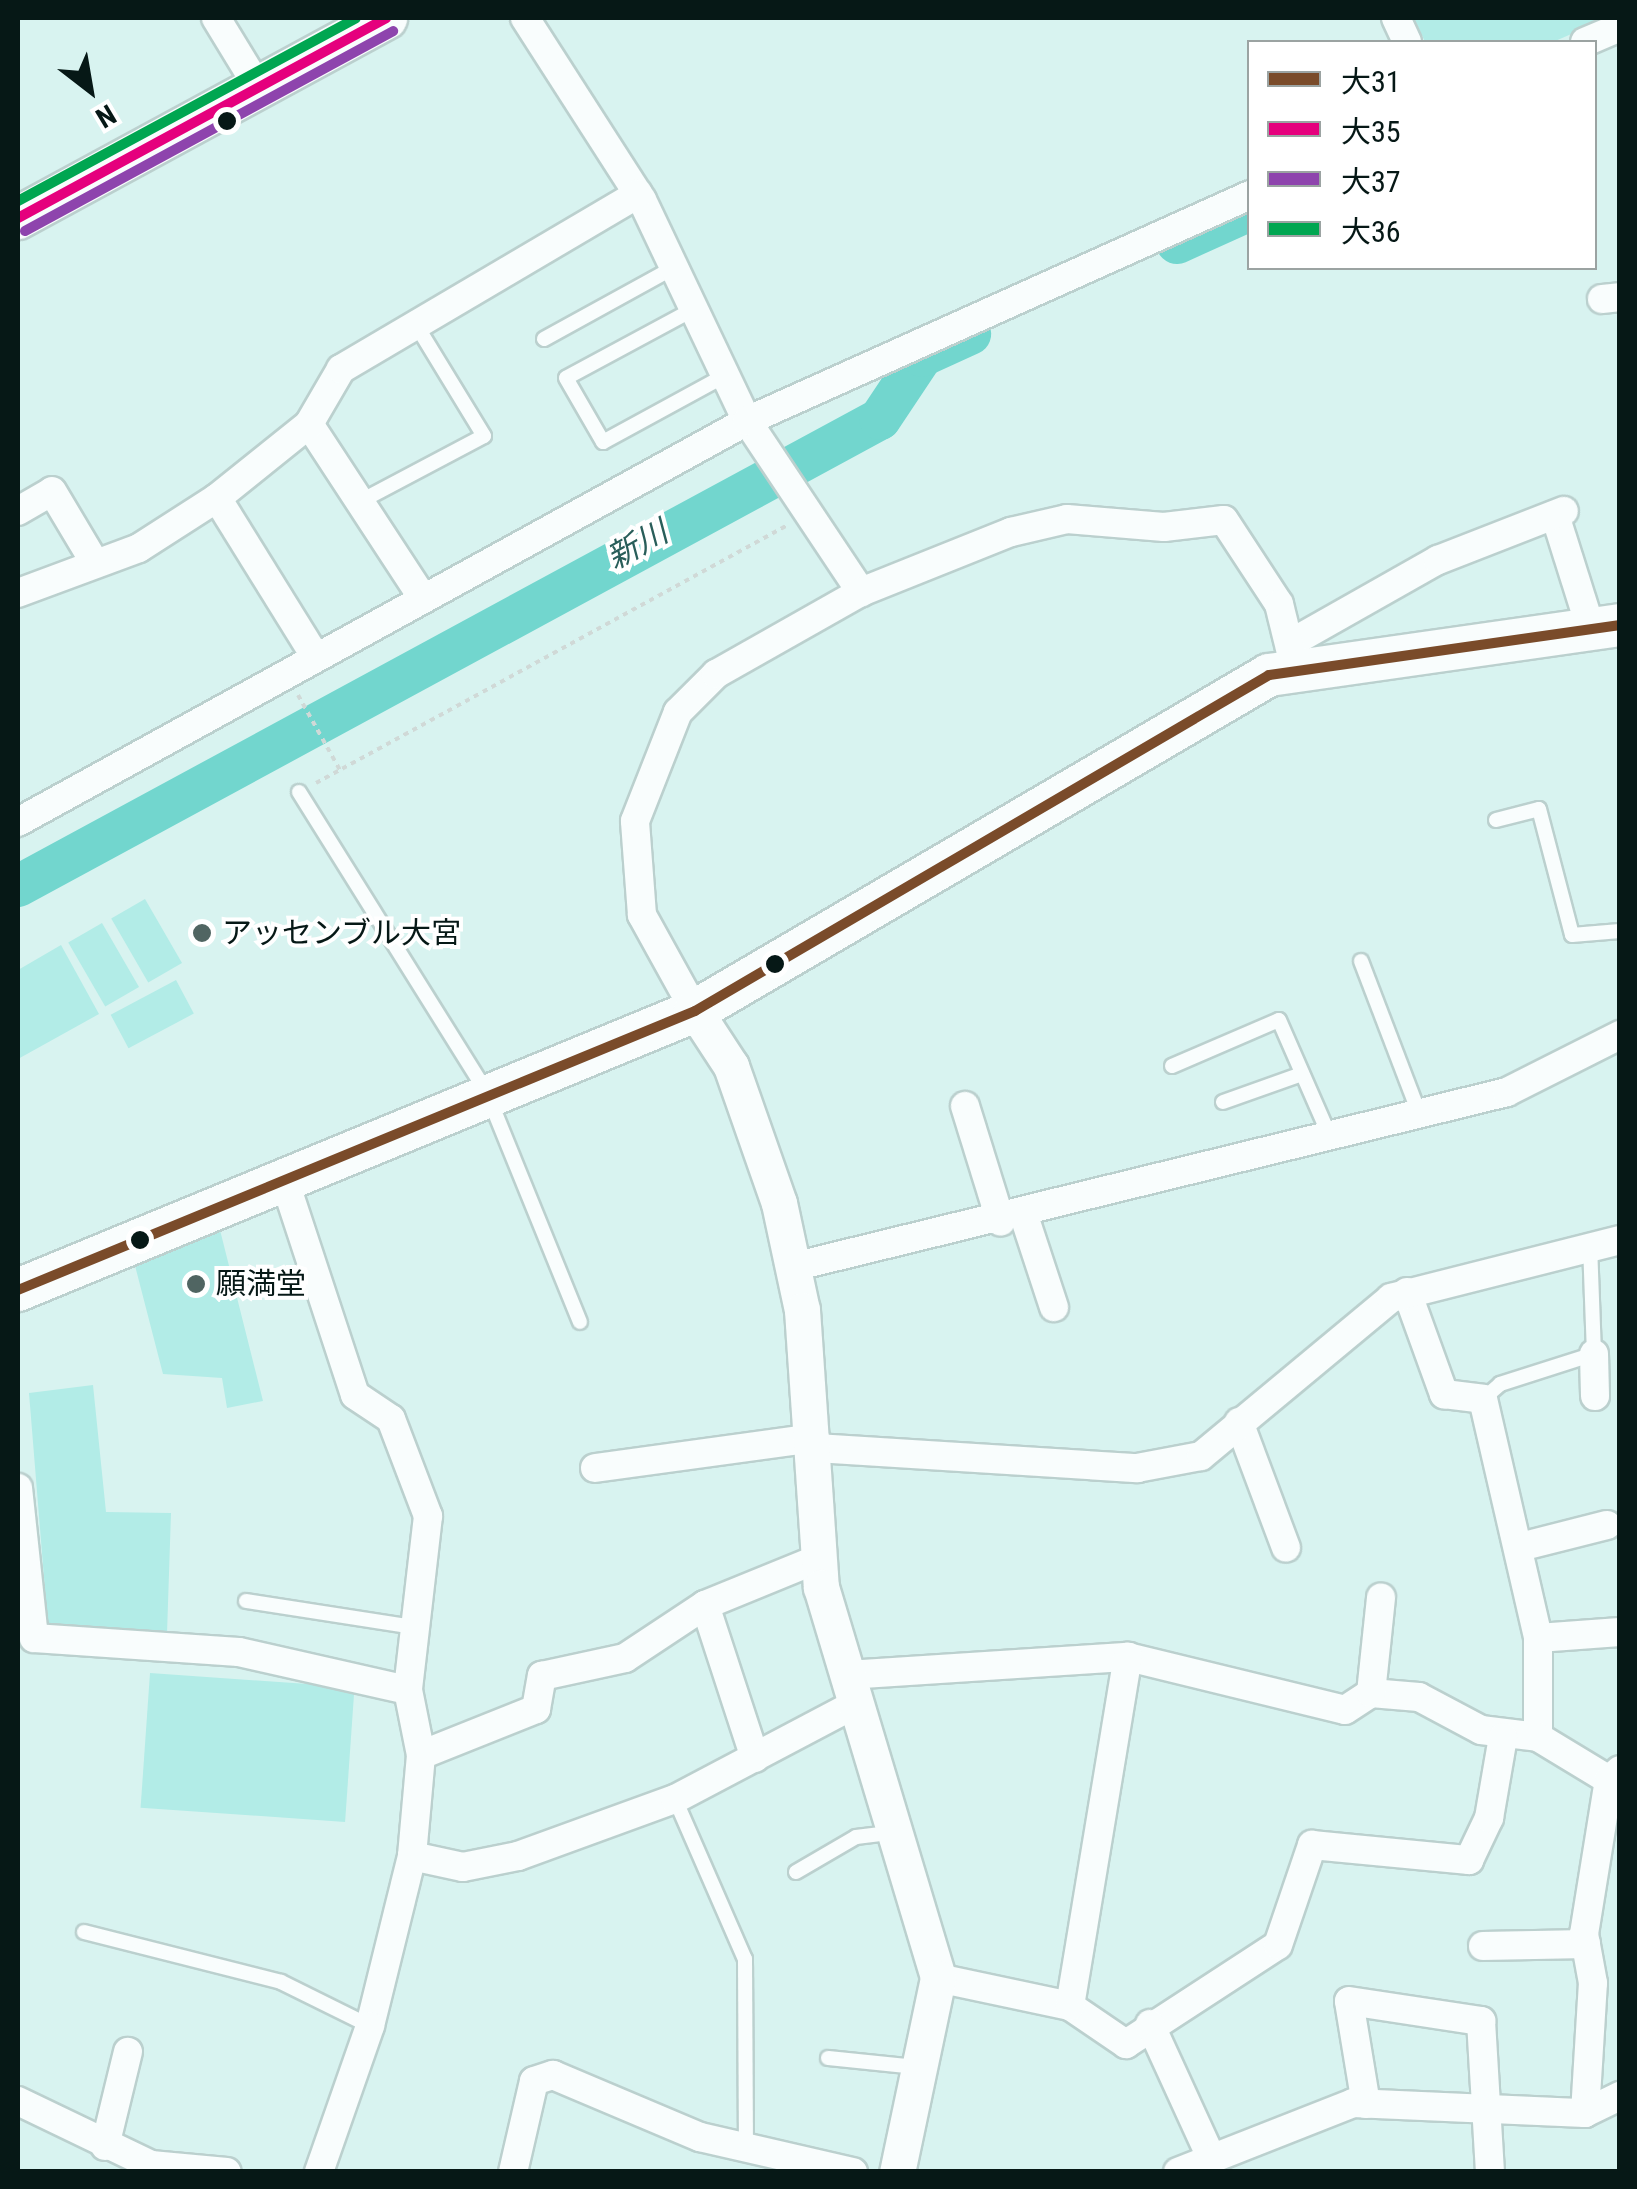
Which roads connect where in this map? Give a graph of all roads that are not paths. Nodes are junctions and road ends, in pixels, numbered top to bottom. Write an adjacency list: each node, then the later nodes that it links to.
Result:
1 (216, 18): 6 (street)
2 (386, 18): 6 (main road)
3 (525, 18): 7 (street)
4 (1620, 27): 5 (street)
5 (1590, 40)
6 (260, 90): 9 (main road)
7 (638, 194): 10 (street); 12 (street)
8 (1247, 196): 16 (street)
9 (18, 218)
10 (675, 267): 11 (street); 13 (lane)
11 (694, 309): 14 (street); 14 (lane)
12 (415, 322): 15 (street); 18 (lane)
13 (544, 339)
14 (726, 374): 16 (street)
15 (309, 424): 17 (street); 18 (street)
16 (749, 424): 21 (street); 23 (street)
17 (217, 498): 20 (street); 26 (street)
18 (361, 501): 23 (street)
19 (18, 511): 20 (street)
20 (95, 564): 22 (street)
21 (861, 592): 25 (street); 32 (street)
22 (18, 593)
23 (422, 597): 26 (street)
24 (1605, 627): 25 (main road); 25 (street)
25 (1293, 654): 32 (main road)
26 (315, 656): 29 (street)
27 (298, 792): 36 (lane)
28 (1496, 820): 30 (lane)
29 (18, 822)
30 (1620, 932)
31 (1361, 961): 39 (lane)
32 (695, 1010): 36 (main road); 45 (street)
33 (1620, 1035): 39 (street)
34 (1172, 1066): 35 (lane)
35 (1302, 1074): 37 (lane); 40 (lane)
36 (486, 1092): 41 (main road); 49 (lane)
37 (1223, 1102)
38 (966, 1106): 42 (street)
39 (1418, 1110): 40 (street)
40 (1327, 1130): 42 (street)
41 (284, 1179): 46 (main road); 64 (street)
42 (1013, 1219): 45 (street); 48 (street)
43 (1620, 1240): 44 (street)
44 (1590, 1244): 47 (street); 50 (lane)
45 (793, 1266): 54 (street)
46 (18, 1290)
47 (1406, 1292): 52 (street); 53 (street)
48 (1054, 1307)
49 (580, 1322)
50 (1594, 1354): 51 (street); 52 (lane)
51 (1595, 1396)
52 (1482, 1399): 58 (street)
53 (1239, 1422): 54 (street); 59 (street)
54 (816, 1443): 55 (street); 60 (street)
55 (595, 1468)
56 (18, 1488): 68 (street)
57 (1606, 1525): 58 (street)
58 (1520, 1547): 66 (street)
59 (1286, 1548)
60 (820, 1558): 63 (street); 69 (street)
61 (1381, 1598): 70 (street)
62 (246, 1601): 64 (lane)
63 (705, 1606): 73 (street); 74 (street)
64 (414, 1627): 68 (street)
65 (1620, 1632): 66 (street)
66 (1538, 1638): 71 (street)
67 (1128, 1657): 69 (street); 70 (street); 84 (street)
68 (408, 1690): 73 (street)
69 (851, 1690): 74 (street); 77 (street)
70 (1371, 1693): 72 (street)
71 (1538, 1736): 72 (street); 75 (street)
72 (1503, 1737): 85 (street)
73 (421, 1756): 78 (street)
74 (755, 1758): 76 (street)
75 (1614, 1775): 81 (street)
76 (676, 1798): 78 (street); 96 (lane)
77 (891, 1833): 79 (lane); 83 (street)
78 (412, 1856): 86 (street)
79 (796, 1872)
80 (84, 1932): 86 (lane)
81 (1586, 1944): 82 (street); 94 (street)
82 (1482, 1946)
83 (938, 1978): 84 (street); 89 (street)
84 (1070, 2006): 85 (street)
85 (1150, 2024): 97 (street)
86 (370, 2026): 99 (street)
87 (128, 2052): 95 (street)
88 (828, 2058): 89 (lane)
89 (925, 2068): 103 (street)
90 (1620, 2096): 94 (street)
91 (18, 2101): 95 (street)
92 (1366, 2104): 93 (street); 93 (street); 97 (street)
93 (1480, 2109): 94 (street); 105 (street)
94 (1585, 2113)
95 (105, 2146): 98 (street)
96 (746, 2146): 101 (street); 102 (street)
97 (1210, 2156): 104 (street)
98 (171, 2169): 100 (street)
99 (325, 2169)
100 (227, 2172)
101 (513, 2172)
102 (853, 2172)
103 (896, 2172)
104 (1178, 2172)
105 (1490, 2172)

